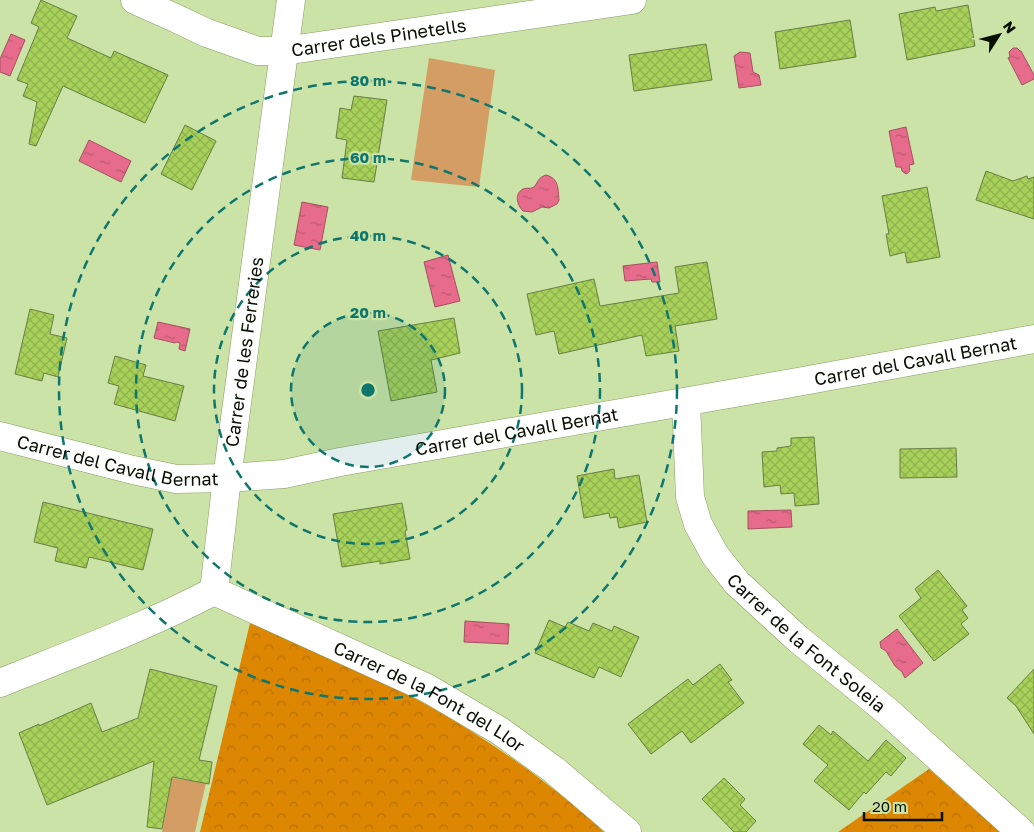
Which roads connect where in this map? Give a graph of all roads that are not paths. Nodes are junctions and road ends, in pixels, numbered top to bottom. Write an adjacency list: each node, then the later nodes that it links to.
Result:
1 (135, 0): 4 (street, Carrer dels Pinetells)
2 (292, 0): 4 (street, Carrer de les Ferreries)
3 (632, 0): 4 (street, Carrer dels Pinetells)
4 (284, 51): 8 (street, Carrer de les Ferreries)
5 (1034, 339): 6 (street, Carrer del Cavall Bernat)
6 (686, 402): 8 (street, Carrer del Cavall Bernat); 12 (street, Carrer de la Font Soleia)
7 (0, 436): 8 (street, Carrer del Cavall Bernat)
8 (227, 478): 9 (street, Carrer de les Ferreries)
9 (214, 591): 10 (street); 11 (street, Carrer de la Font del Llor)
10 (0, 683)
11 (627, 832)
12 (1021, 832)

